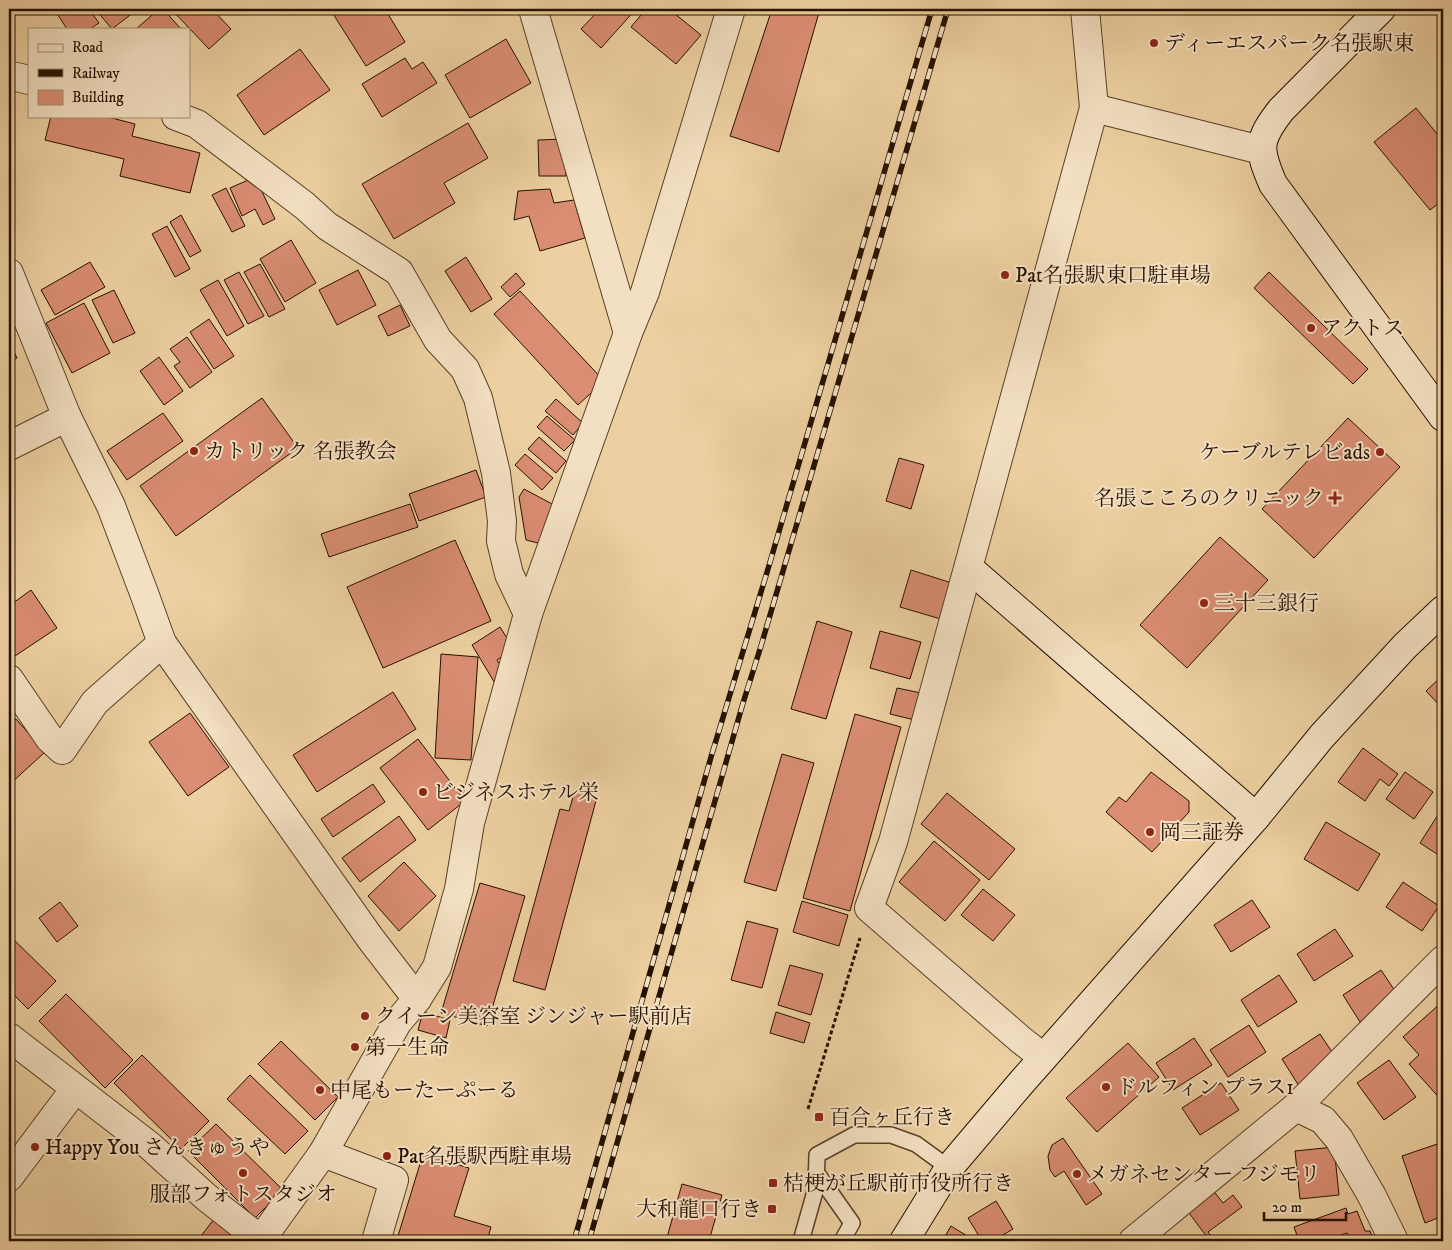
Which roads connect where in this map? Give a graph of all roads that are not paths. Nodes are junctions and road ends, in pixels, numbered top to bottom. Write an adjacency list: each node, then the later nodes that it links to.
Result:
1 (532, 9): 11 (street)
2 (731, 9): 11 (street)
3 (1084, 9): 7 (street)
4 (1381, 9): 9 (street)
5 (9, 77): 6 (street)
6 (28, 80)
7 (1094, 108): 9 (street); 15 (street)
8 (181, 118): 17 (street)
9 (1261, 150): 12 (street)
10 (9, 273): 13 (street)
11 (628, 333): 17 (street)
12 (1443, 416)
13 (67, 417): 14 (street); 18 (street)
14 (9, 446)
15 (969, 568): 20 (street); 24 (street)
16 (1443, 610): 20 (street)
17 (528, 614): 22 (street)
18 (162, 643): 19 (street); 22 (street)
19 (9, 679)
20 (1256, 816): 24 (street)
21 (1443, 960): 26 (street)
22 (417, 999): 27 (street)
23 (9, 1037): 25 (street)
24 (1043, 1057): 28 (street)
25 (75, 1090): 30 (street); 31 (street)
26 (1296, 1107): 36 (street); 37 (street)
27 (323, 1153): 31 (street); 32 (street)
28 (949, 1168): 29 (lane); 35 (street)
29 (816, 1172): 33 (lane); 34 (lane)
30 (9, 1177)
31 (265, 1239)
32 (376, 1241)
33 (801, 1241)
34 (842, 1241)
35 (904, 1241)
36 (1133, 1241)
37 (1394, 1241)

